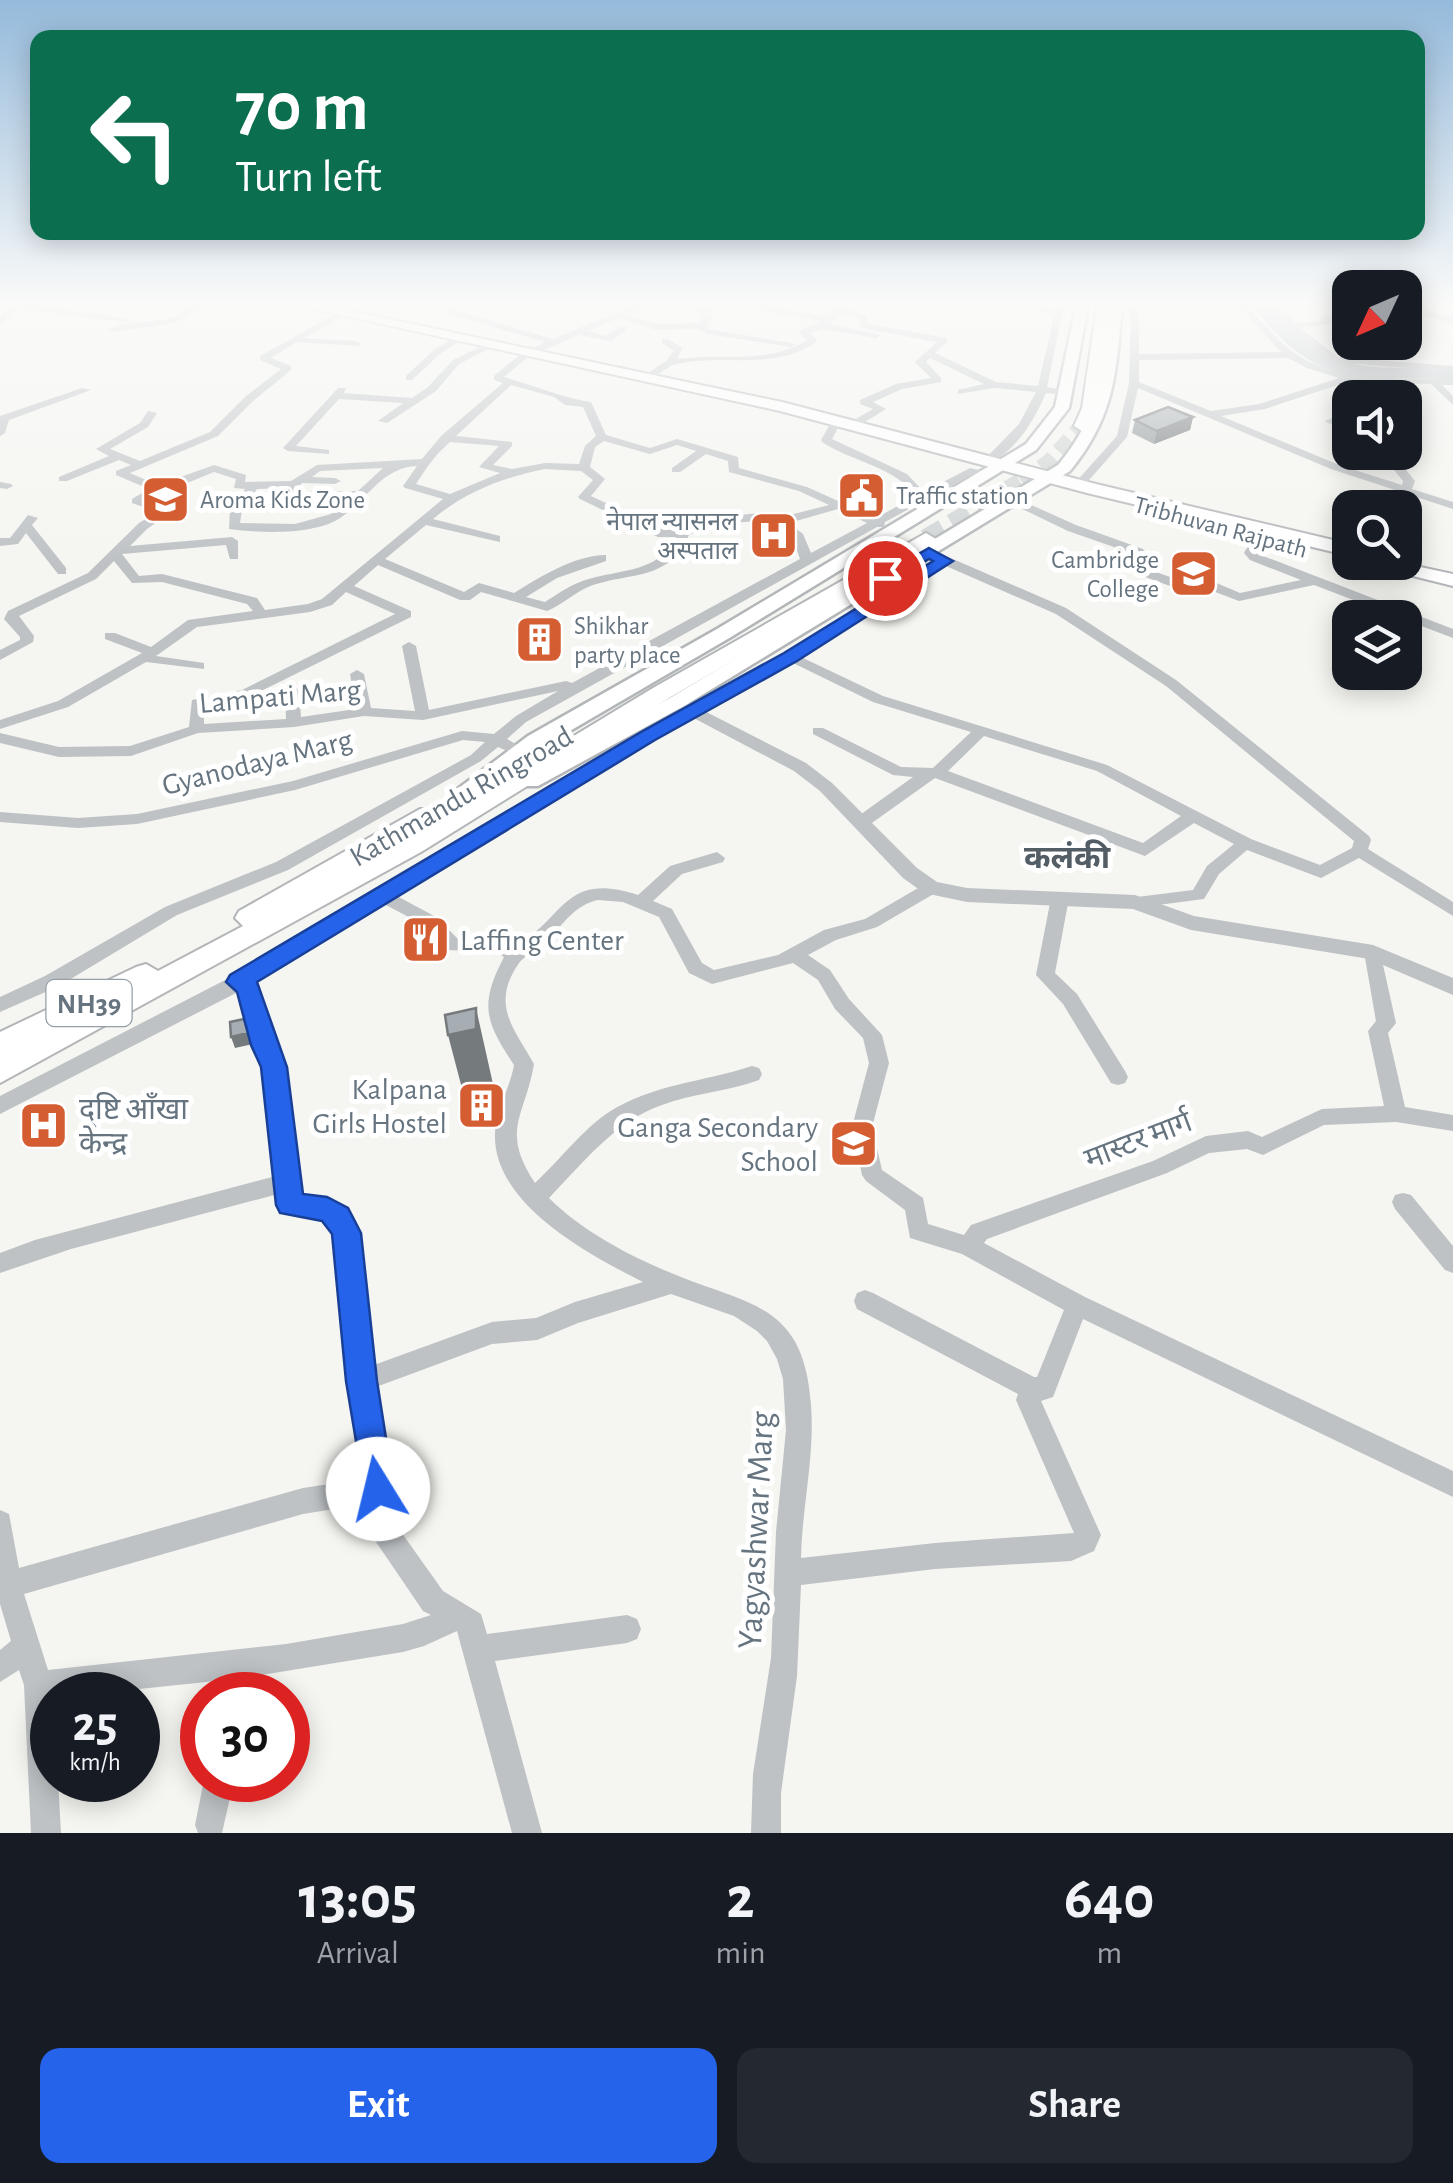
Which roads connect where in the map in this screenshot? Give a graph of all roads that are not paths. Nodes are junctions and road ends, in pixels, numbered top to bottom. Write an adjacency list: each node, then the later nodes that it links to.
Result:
1 (81, 392): 23 (street)
2 (258, 392): 34 (street)
3 (428, 392): 17 (street)
4 (499, 392): 25 (street)
5 (546, 392): 24 (street)
6 (702, 392): 21 (highway)
7 (888, 392): 21 (street)
8 (1043, 392): 35 (street)
9 (1062, 392): 10 (street)
10 (1067, 392): 35 (main road)
11 (1083, 392): 12 (highway)
12 (1092, 392)
13 (1106, 392): 39 (main road)
14 (1132, 392): 44 (street)
15 (1155, 392): 19 (street)
16 (1314, 392): 19 (street)
17 (414, 401): 20 (street); 29 (street)
18 (152, 413): 30 (street)
19 (1209, 414): 46 (street)
20 (383, 421)
21 (845, 423): 35 (highway); 49 (street)
22 (518, 427): 26 (street)
23 (0, 433)
24 (602, 437): 28 (street); 36 (street)
25 (445, 438): 26 (street); 31 (street)
26 (508, 444): 38 (street)
27 (704, 450): 28 (street); 37 (street); 52 (street)
28 (650, 451): 33 (street)
29 (325, 452)
30 (119, 456): 34 (street); 40 (street)
31 (428, 462): 32 (street); 50 (street)
32 (395, 463): 42 (street); 47 (street)
33 (635, 464)
34 (142, 465): 45 (street)
35 (995, 467): 39 (highway); 49 (street); 63 (main road)
36 (584, 468): 38 (street); 58 (street)
37 (676, 470)
38 (513, 472): 50 (street)
39 (1051, 478): 44 (highway, Tribhuvan Rajpath); 51 (main road)
40 (62, 479)
41 (335, 480): 42 (street)
42 (298, 482): 43 (street); 47 (street)
43 (253, 486): 45 (street); 57 (street)
44 (1086, 488): 59 (highway, Tribhuvan Rajpath)
45 (158, 489): 65 (street)
46 (1402, 490)
47 (358, 494): 57 (street)
48 (1422, 496): 53 (street)
49 (922, 497): 56 (street)
50 (451, 498): 54 (street)
51 (1014, 501): 63 (main road); 75 (street)
52 (838, 506): 55 (street); 56 (street)
53 (1453, 506)
54 (422, 520): 60 (street); 70 (street)
55 (781, 521): 58 (street); 69 (street)
56 (876, 522): 63 (street); 69 (street)
57 (233, 526): 61 (street)
58 (684, 533): 78 (street)
59 (1262, 533): 64 (highway, Tribhuvan Rajpath); 66 (highway, Tribhuvan Rajpath); 75 (street)
60 (496, 539)
61 (232, 541): 65 (street); 67 (street)
62 (0, 542): 72 (street)
63 (922, 544): 85 (street); 89 (main road); 91 (main road); 103 (highway, Kathmandu Ringroad / NH39); 108 (street)
64 (1332, 547)
65 (116, 553): 79 (street); 84 (street)
66 (1332, 554)
67 (234, 556)
68 (602, 558): 78 (street)
69 (808, 560): 88 (street)
70 (379, 562): 77 (street); 78 (street)
71 (1422, 566): 73 (highway)
72 (62, 571)
73 (1453, 572)
74 (1422, 574): 76 (highway)
75 (1318, 580): 80 (street)
76 (1453, 580)
77 (348, 588): 79 (street); 96 (street)
78 (518, 596)
79 (261, 613): 83 (street)
80 (1453, 634)
81 (110, 636): 83 (street)
82 (409, 646): 93 (street)
83 (149, 655): 86 (street); 95 (street)
84 (0, 656)
85 (790, 657): 91 (street); 98 (street)
86 (199, 666)
87 (357, 674): 92 (street)
88 (596, 679): 89 (street, Lampati Marg); 93 (street, Lampati Marg); 100 (street)
89 (625, 686): 101 (main road)
90 (292, 690): 94 (street)
91 (684, 707): 103 (main road); 106 (street); 111 (street)
92 (364, 712): 93 (street, Lampati Marg); 94 (street, Lampati Marg)
93 (423, 716)
94 (294, 723): 96 (street, Lampati Marg)
95 (0, 724)
96 (196, 729): 99 (street, Lampati Marg)
97 (818, 732): 102 (street)
98 (979, 733): 102 (street); 104 (street)
99 (0, 738)
100 (494, 739): 101 (street, Gyanodaya Marg); 105 (street, Gyanodaya Marg); 121 (street)
101 (521, 752): 103 (main road)
102 (933, 773): 104 (street); 106 (street)
103 (466, 804): 122 (highway, Kathmandu Ringroad / NH39); 123 (highway, Kathmandu Ringroad / NH39)
104 (1192, 816): 107 (street)
105 (0, 818)
106 (862, 821): 110 (street)
107 (1245, 843): 108 (street); 113 (street)
108 (1360, 851): 115 (street)
109 (717, 858): 114 (street)
110 (931, 888): 112 (street); 117 (street)
111 (382, 896): 118 (street); 119 (street)
112 (1060, 898): 113 (street); 125 (street)
113 (1135, 902): 116 (street)
114 (640, 903): 117 (street); 118 (street)
115 (1453, 910)
116 (1373, 952): 120 (street); 127 (street)
117 (794, 954): 132 (street)
118 (514, 955): 130 (street, Yagyashwar Marg)
119 (238, 982): 126 (street); 129 (street)
120 (1453, 987)
121 (0, 1005)
122 (0, 1046)
123 (0, 1071)
124 (752, 1074): 130 (street)
125 (1118, 1077)
126 (0, 1106)
127 (1396, 1114): 128 (street, मास्टर मार्ग); 132 (street, मास्टर मार्ग)
128 (1453, 1123)
129 (287, 1182): 133 (street); 138 (street)
130 (536, 1197): 135 (street, Yagyashwar Marg)
131 (1403, 1202): 134 (street)
132 (968, 1246): 137 (street)
133 (0, 1263)
134 (1453, 1263)
135 (672, 1284): 138 (street); 143 (street, Yagyashwar Marg)
136 (865, 1301): 139 (street)
137 (1077, 1305): 139 (street); 140 (street)
138 (361, 1381): 141 (street)
139 (1032, 1389): 143 (street)
140 (1453, 1484)
141 (378, 1489): 144 (street); 145 (street)
142 (0, 1524): 144 (street)
143 (788, 1574): 159 (street, Yagyashwar Marg)
144 (8, 1585): 147 (street)
145 (455, 1616): 148 (street); 149 (street)
146 (627, 1630): 148 (street)
147 (24, 1648): 150 (street); 151 (street)
148 (477, 1649): 158 (street)
149 (243, 1665): 152 (street); 153 (street)
150 (0, 1668)
151 (33, 1672)
152 (242, 1672)
153 (160, 1674)
154 (44, 1802): 157 (street)
155 (215, 1802): 156 (street)
156 (210, 1825)
157 (46, 1833)
158 (527, 1833)
159 (766, 1833)

